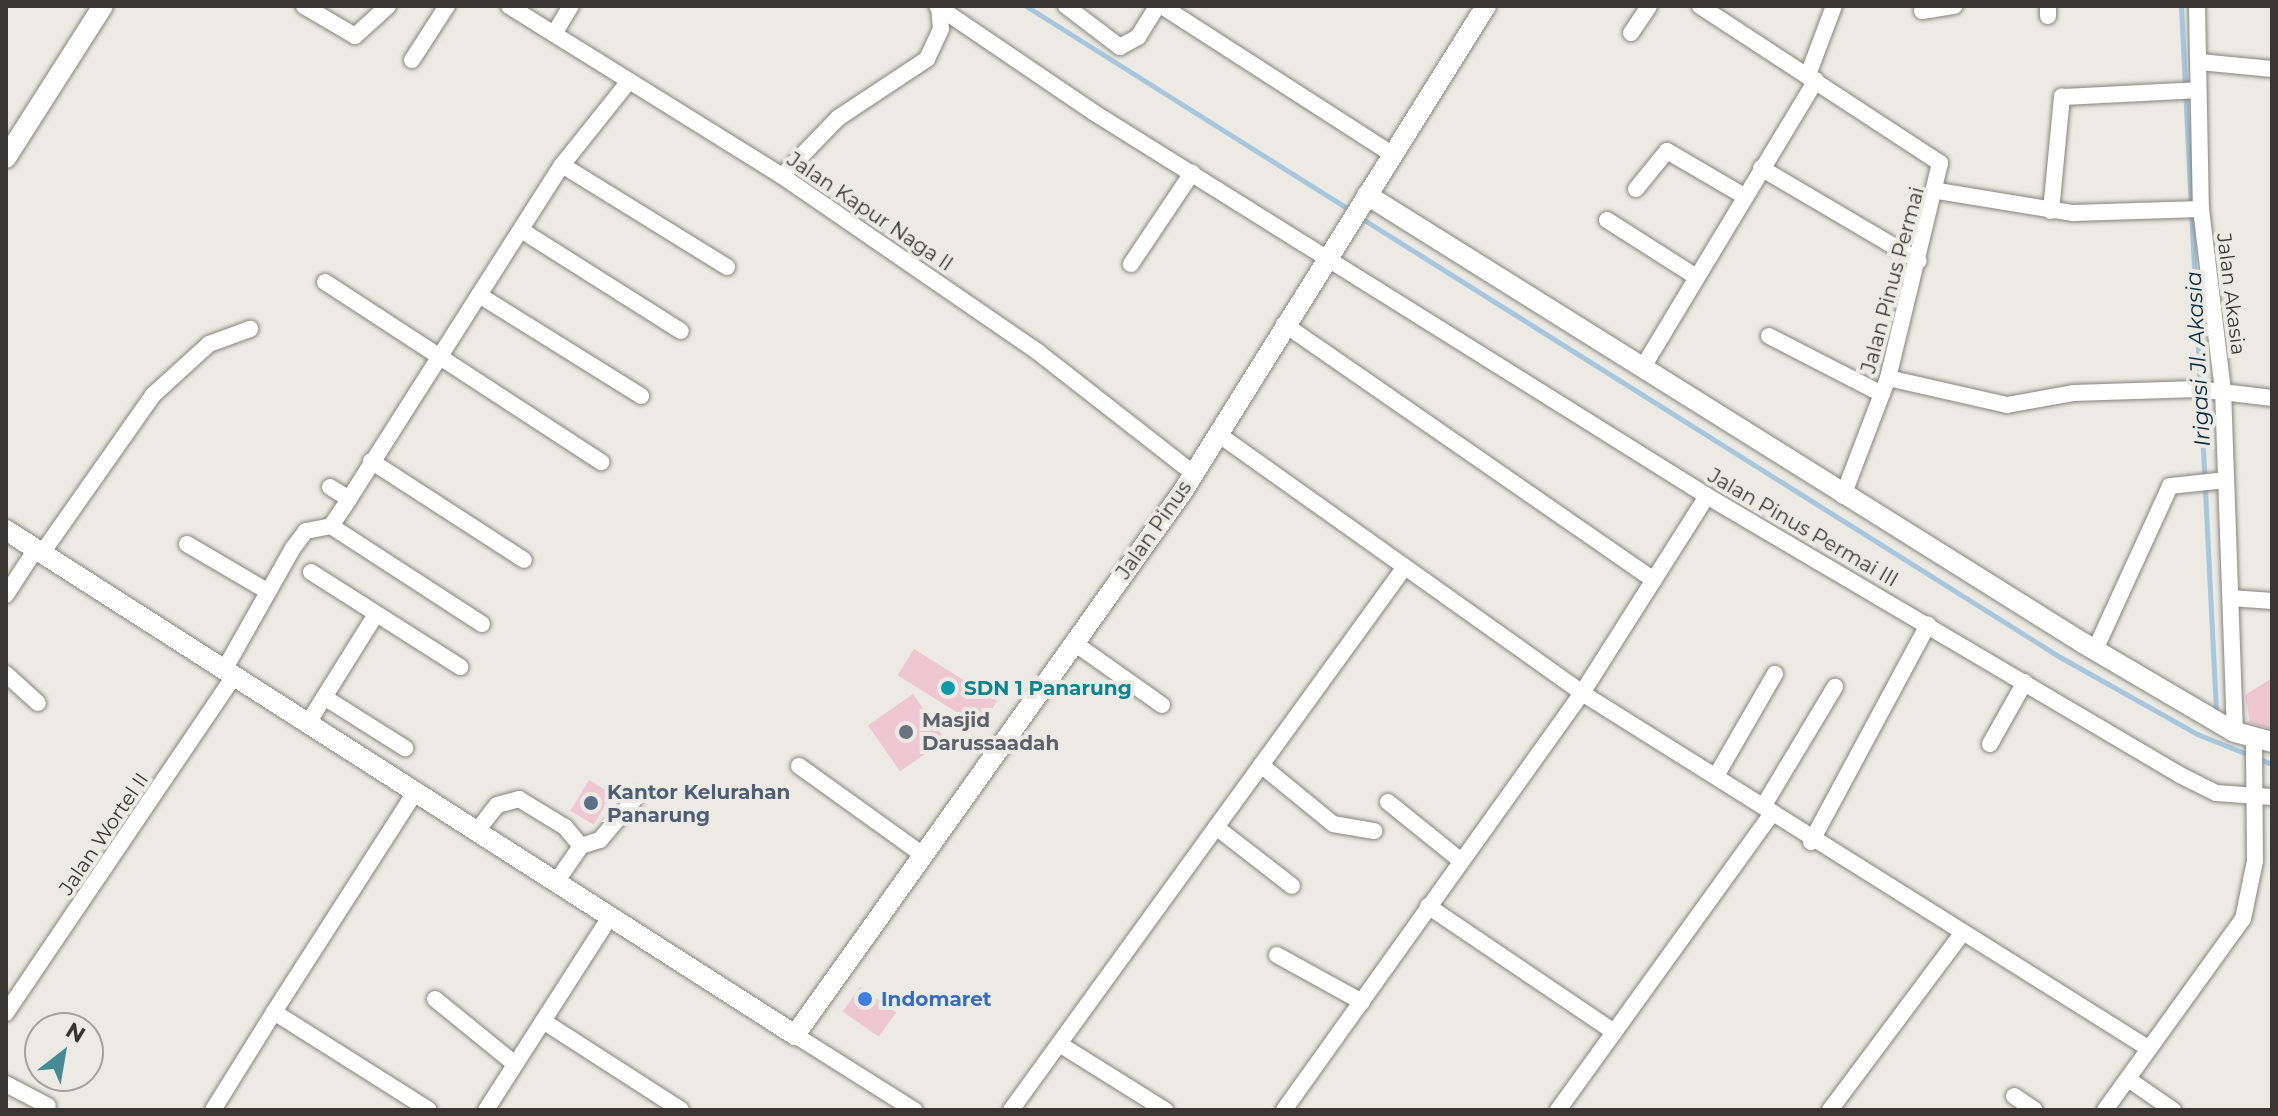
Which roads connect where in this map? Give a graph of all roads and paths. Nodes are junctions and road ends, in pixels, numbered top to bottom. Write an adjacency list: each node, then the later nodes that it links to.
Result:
1 (103, 6): 26 (street)
2 (304, 6): 3 (street)
3 (388, 6)
4 (447, 6): 19 (street)
5 (509, 6): 18 (street, Jalan Kapur Naga II)
6 (571, 6): 18 (street)
7 (938, 6): 29 (street, Jalan Pinus Permai III); 30 (street)
8 (1066, 6): 9 (street)
9 (1160, 6): 25 (street)
10 (1649, 6): 17 (street)
11 (1700, 6): 22 (street, Jalan Pinus Permai)
12 (1834, 6): 22 (street)
13 (1955, 6): 16 (street)
14 (2197, 6): 20 (street, Jalan Akasia)
15 (1479, 8): 25 (street, Jalan Pinus)
16 (1922, 11)
17 (1631, 33)
18 (554, 34): 23 (street, Jalan Kapur Naga II)
19 (412, 60)
20 (2200, 62): 21 (street); 24 (street, Jalan Akasia)
21 (2272, 69)
22 (1812, 78): 28 (street); 32 (street, Jalan Pinus Permai)
23 (629, 81): 27 (street); 30 (street, Jalan Kapur Naga II)
24 (2198, 90): 35 (street, Jalan Akasia); 36 (street)
25 (1393, 155): 34 (street, Jalan Pinus)
26 (6, 158)
27 (562, 165): 38 (street); 42 (street)
28 (1761, 168): 33 (street); 40 (street)
29 (1192, 173): 39 (street, Jalan Pinus Permai III); 41 (street)
30 (782, 176): 59 (street, Jalan Kapur Naga II)
31 (1636, 189): 33 (street)
32 (1938, 191): 36 (street); 40 (street, Jalan Pinus Permai)
33 (1744, 196): 43 (street)
34 (1365, 200): 39 (street, Jalan Pinus); 51 (street)
35 (2201, 209): 36 (street); 53 (street, Jalan Akasia)
36 (2051, 211)
37 (1607, 220): 43 (street)
38 (521, 230): 45 (street); 48 (street)
39 (1330, 257): 46 (street, Jalan Pinus); 62 (street, Jalan Pinus Permai III)
40 (1919, 261): 52 (street, Jalan Pinus Permai)
41 (1131, 264)
42 (727, 267)
43 (1696, 277): 51 (street)
44 (325, 282): 50 (street)
45 (479, 295): 50 (street); 54 (street)
46 (1284, 324): 56 (street, Jalan Pinus); 72 (street)
47 (250, 329): 68 (street)
48 (681, 331)
49 (1769, 336): 52 (street)
50 (440, 359): 57 (street); 58 (street)
51 (1643, 367): 63 (street)
52 (1885, 386): 53 (street); 63 (street, Jalan Pinus Permai)
53 (2223, 390): 55 (street); 60 (street, Jalan Akasia)
54 (641, 396)
55 (2272, 398)
56 (1218, 434): 59 (street, Jalan Pinus); 70 (street)
57 (371, 461): 64 (street); 69 (street)
58 (601, 462)
59 (1193, 473): 80 (street, Jalan Pinus)
60 (2226, 480): 75 (street, Jalan Akasia); 81 (street)
61 (330, 487): 64 (street)
62 (1707, 496): 72 (street); 79 (street, Jalan Pinus Permai III)
63 (1843, 496): 81 (street)
64 (349, 499): 65 (street)
65 (331, 526): 73 (street, Jalan Wortel II); 78 (street)
66 (6, 530): 68 (street)
67 (187, 544): 73 (street)
68 (39, 551): 74 (street); 83 (street)
69 (524, 560)
70 (1404, 568): 88 (street); 96 (street)
71 (311, 572): 77 (street)
72 (1654, 580): 88 (street)
73 (267, 591): 83 (street, Jalan Wortel II)
74 (6, 595)
75 (2231, 598): 76 (street); 93 (street, Jalan Akasia)
76 (2272, 601)
77 (376, 614): 82 (street); 89 (street)
78 (482, 624)
79 (1928, 625): 86 (street, Jalan Pinus Permai III); 108 (street)
80 (1077, 645): 91 (street); 110 (street, Jalan Pinus)
81 (2095, 650): 93 (street)
82 (460, 667)
83 (229, 673): 92 (street); 121 (street, Jalan Wortel II)
84 (6, 674): 90 (street)
85 (1775, 674): 98 (street)
86 (2025, 682): 94 (street); 102 (street, Jalan Pinus Permai III)
87 (1835, 687): 104 (street)
88 (1582, 693): 98 (street); 111 (street)
89 (324, 697): 92 (street); 95 (street)
90 (38, 703)
91 (1162, 705)
92 (308, 723): 99 (street)
93 (2253, 741): 102 (street, Jalan Akasia)
94 (1990, 744)
95 (405, 748)
96 (1261, 765): 105 (street); 106 (street)
97 (799, 766): 110 (street)
98 (1716, 776): 104 (street)
99 (415, 792): 107 (street); 120 (street)
100 (637, 796): 109 (street)
101 (2272, 797): 102 (street, Jalan Pinus Permai III)
102 (2249, 798): 126 (street, Jalan Akasia)
103 (1388, 802): 111 (street)
104 (1768, 809): 108 (street); 123 (street)
105 (1216, 827): 113 (street); 125 (street)
106 (1374, 831)
107 (476, 832): 109 (street); 112 (street)
108 (1811, 842): 116 (street)
109 (581, 846): 112 (street)
110 (920, 853): 124 (street, Jalan Pinus)
111 (1461, 861): 114 (street)
112 (556, 882): 115 (street)
113 (1292, 886)
114 (1428, 906): 119 (street); 123 (street)
115 (610, 917): 122 (street); 124 (street)
116 (1963, 932): 126 (street); 141 (street)
117 (1277, 955): 119 (street)
118 (435, 999): 127 (street)
119 (1362, 1002): 139 (street)
120 (274, 1012): 132 (street); 133 (street)
121 (6, 1013)
122 (543, 1021): 127 (street); 135 (street)
123 (1614, 1032): 140 (street)
124 (795, 1035): 136 (street)
125 (1061, 1045): 137 (street); 138 (street)
126 (2148, 1048): 128 (street, Jalan Akasia)
127 (515, 1064): 134 (street)
128 (2128, 1079): 143 (street, Jalan Akasia); 144 (street)
129 (6, 1084): 131 (street)
130 (2014, 1096): 142 (street)
131 (48, 1106)
132 (213, 1110)
133 (429, 1110)
134 (486, 1110)
135 (681, 1110)
136 (914, 1110)
137 (1011, 1110)
138 (1165, 1110)
139 (1284, 1110)
140 (1558, 1110)
141 (1830, 1110)
142 (2035, 1110)
143 (2105, 1110)
144 (2173, 1110)

